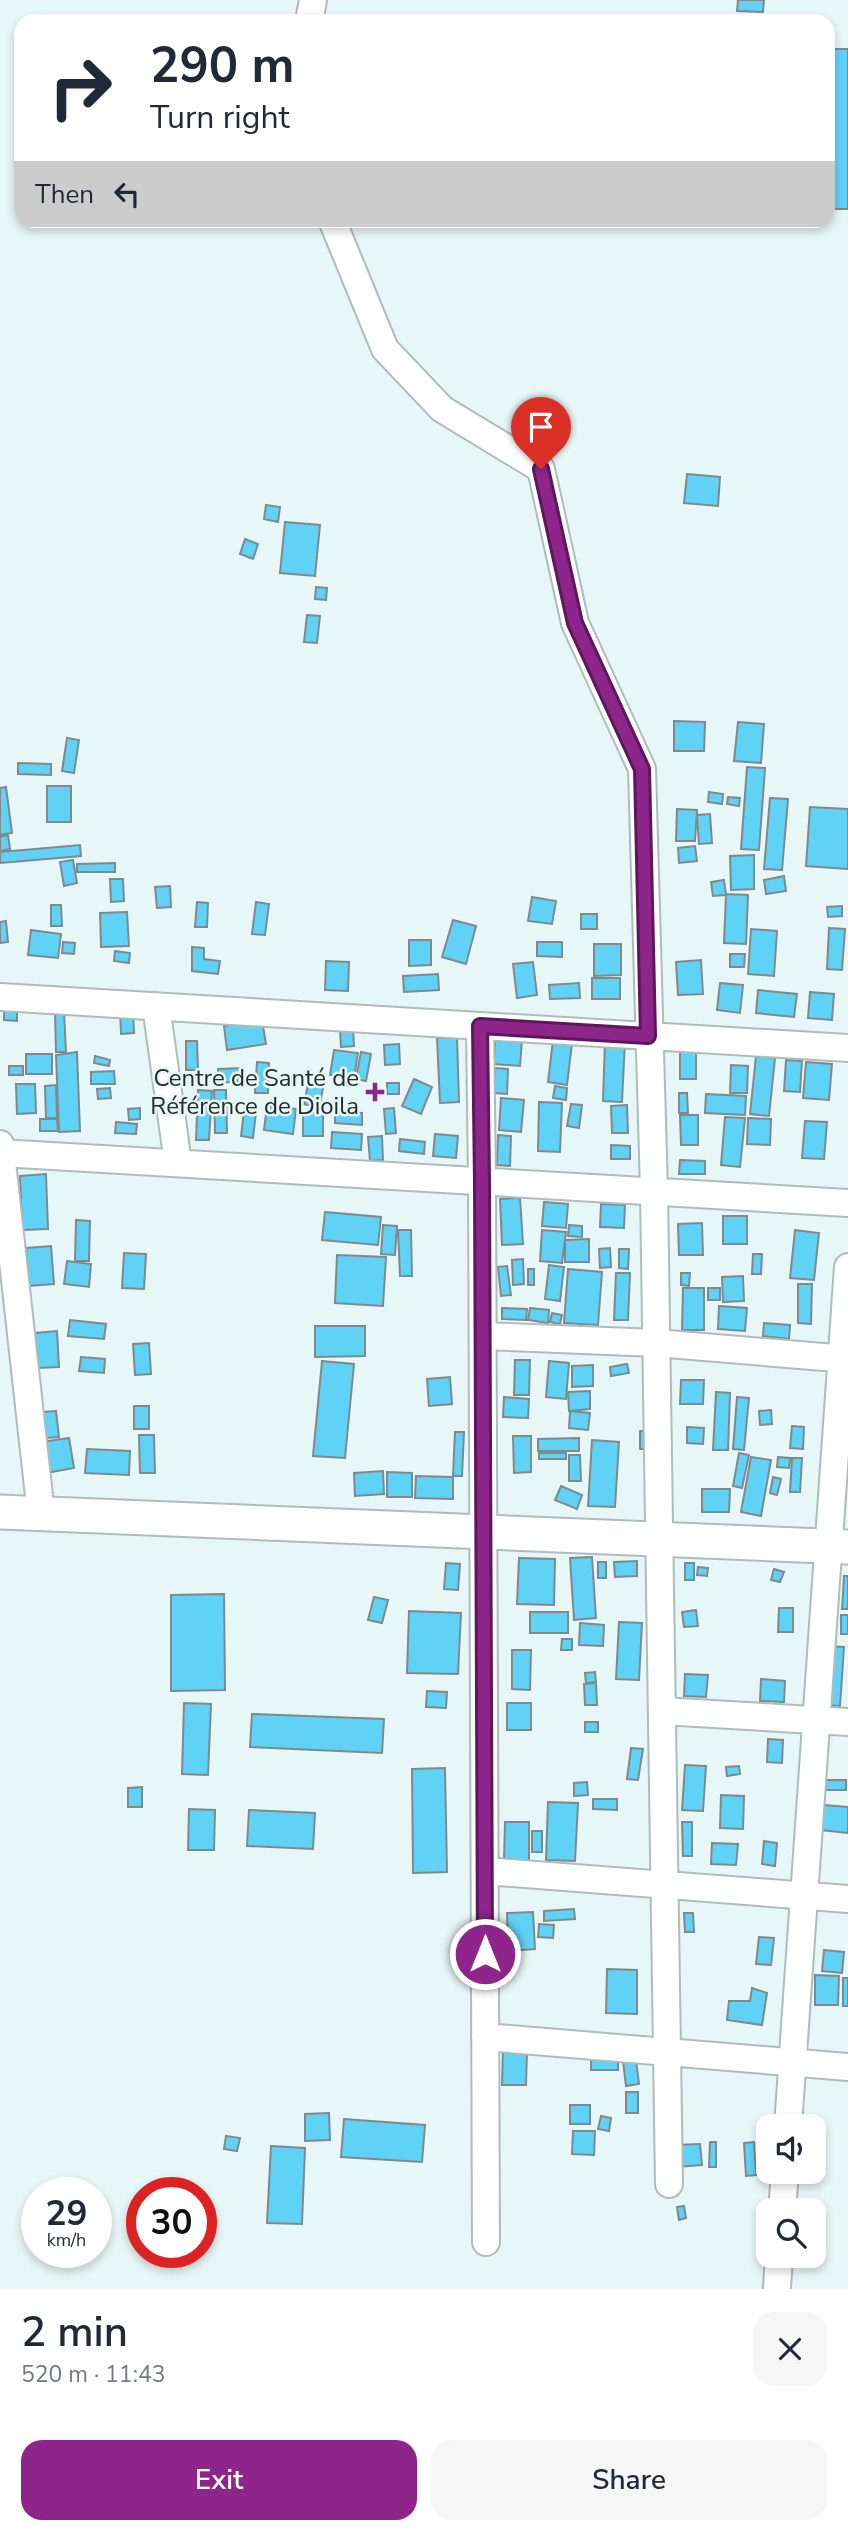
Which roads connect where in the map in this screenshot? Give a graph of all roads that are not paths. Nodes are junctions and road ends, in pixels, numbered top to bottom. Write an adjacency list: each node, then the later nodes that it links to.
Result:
1 (335, 228): 5 (street)
2 (0, 997): 3 (street)
3 (156, 1006): 4 (street); 8 (street)
4 (480, 1026): 5 (street); 9 (street)
5 (648, 1036): 6 (street); 10 (street)
6 (848, 1048)
7 (0, 1150): 8 (street); 13 (street)
8 (178, 1163): 9 (street)
9 (482, 1181): 10 (street); 14 (street)
10 (654, 1191): 11 (street); 15 (street)
11 (848, 1203)
12 (848, 1267): 16 (street)
13 (10, 1307): 18 (street)
14 (483, 1336): 15 (street); 19 (street)
15 (656, 1343): 16 (street); 20 (street)
16 (845, 1359): 21 (street)
17 (0, 1512): 18 (main road)
18 (41, 1514): 19 (main road)
19 (483, 1533): 20 (main road); 25 (street)
20 (659, 1540): 21 (main road); 22 (street)
21 (838, 1547): 23 (street)
22 (662, 1711): 23 (street); 26 (street)
23 (816, 1720): 24 (street); 27 (street)
24 (848, 1722)
25 (485, 1871): 26 (street); 29 (street)
26 (665, 1885): 27 (street); 30 (street)
27 (804, 1896): 28 (street); 31 (street)
28 (848, 1899)
29 (485, 2037): 30 (street); 35 (street)
30 (667, 2052): 31 (street); 34 (street)
31 (792, 2062): 32 (street); 33 (street)
32 (848, 2067)
33 (789, 2114)
34 (669, 2184)
35 (486, 2242)
36 (778, 2268): 37 (street)
37 (776, 2287)

